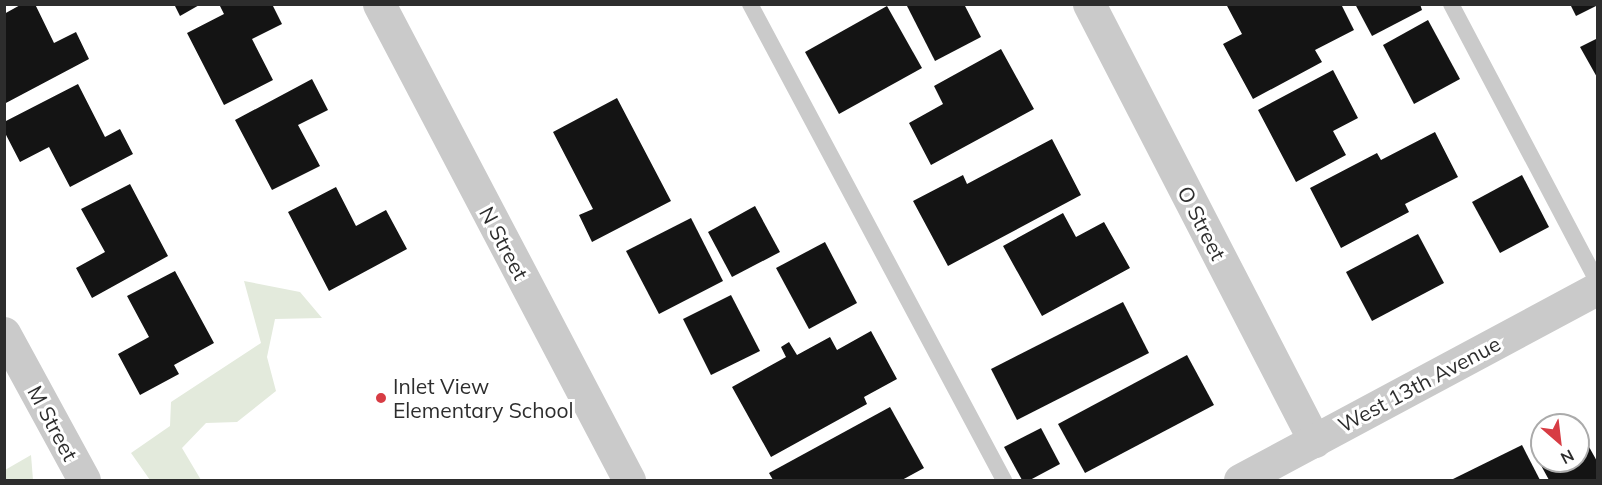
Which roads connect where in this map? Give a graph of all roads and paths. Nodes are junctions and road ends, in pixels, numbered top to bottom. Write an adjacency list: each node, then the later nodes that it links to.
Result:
1 (379, 4): 9 (street, N Street)
2 (750, 4): 10 (lane)
3 (1089, 4): 7 (street, O Street)
4 (1452, 4): 5 (lane)
5 (1598, 285): 7 (street, West 13th Avenue)
6 (4, 333): 8 (street, M Street)
7 (1315, 441): 11 (street, West 13th Avenue)
8 (84, 480)
9 (629, 480)
10 (1004, 480)
11 (1240, 480)

